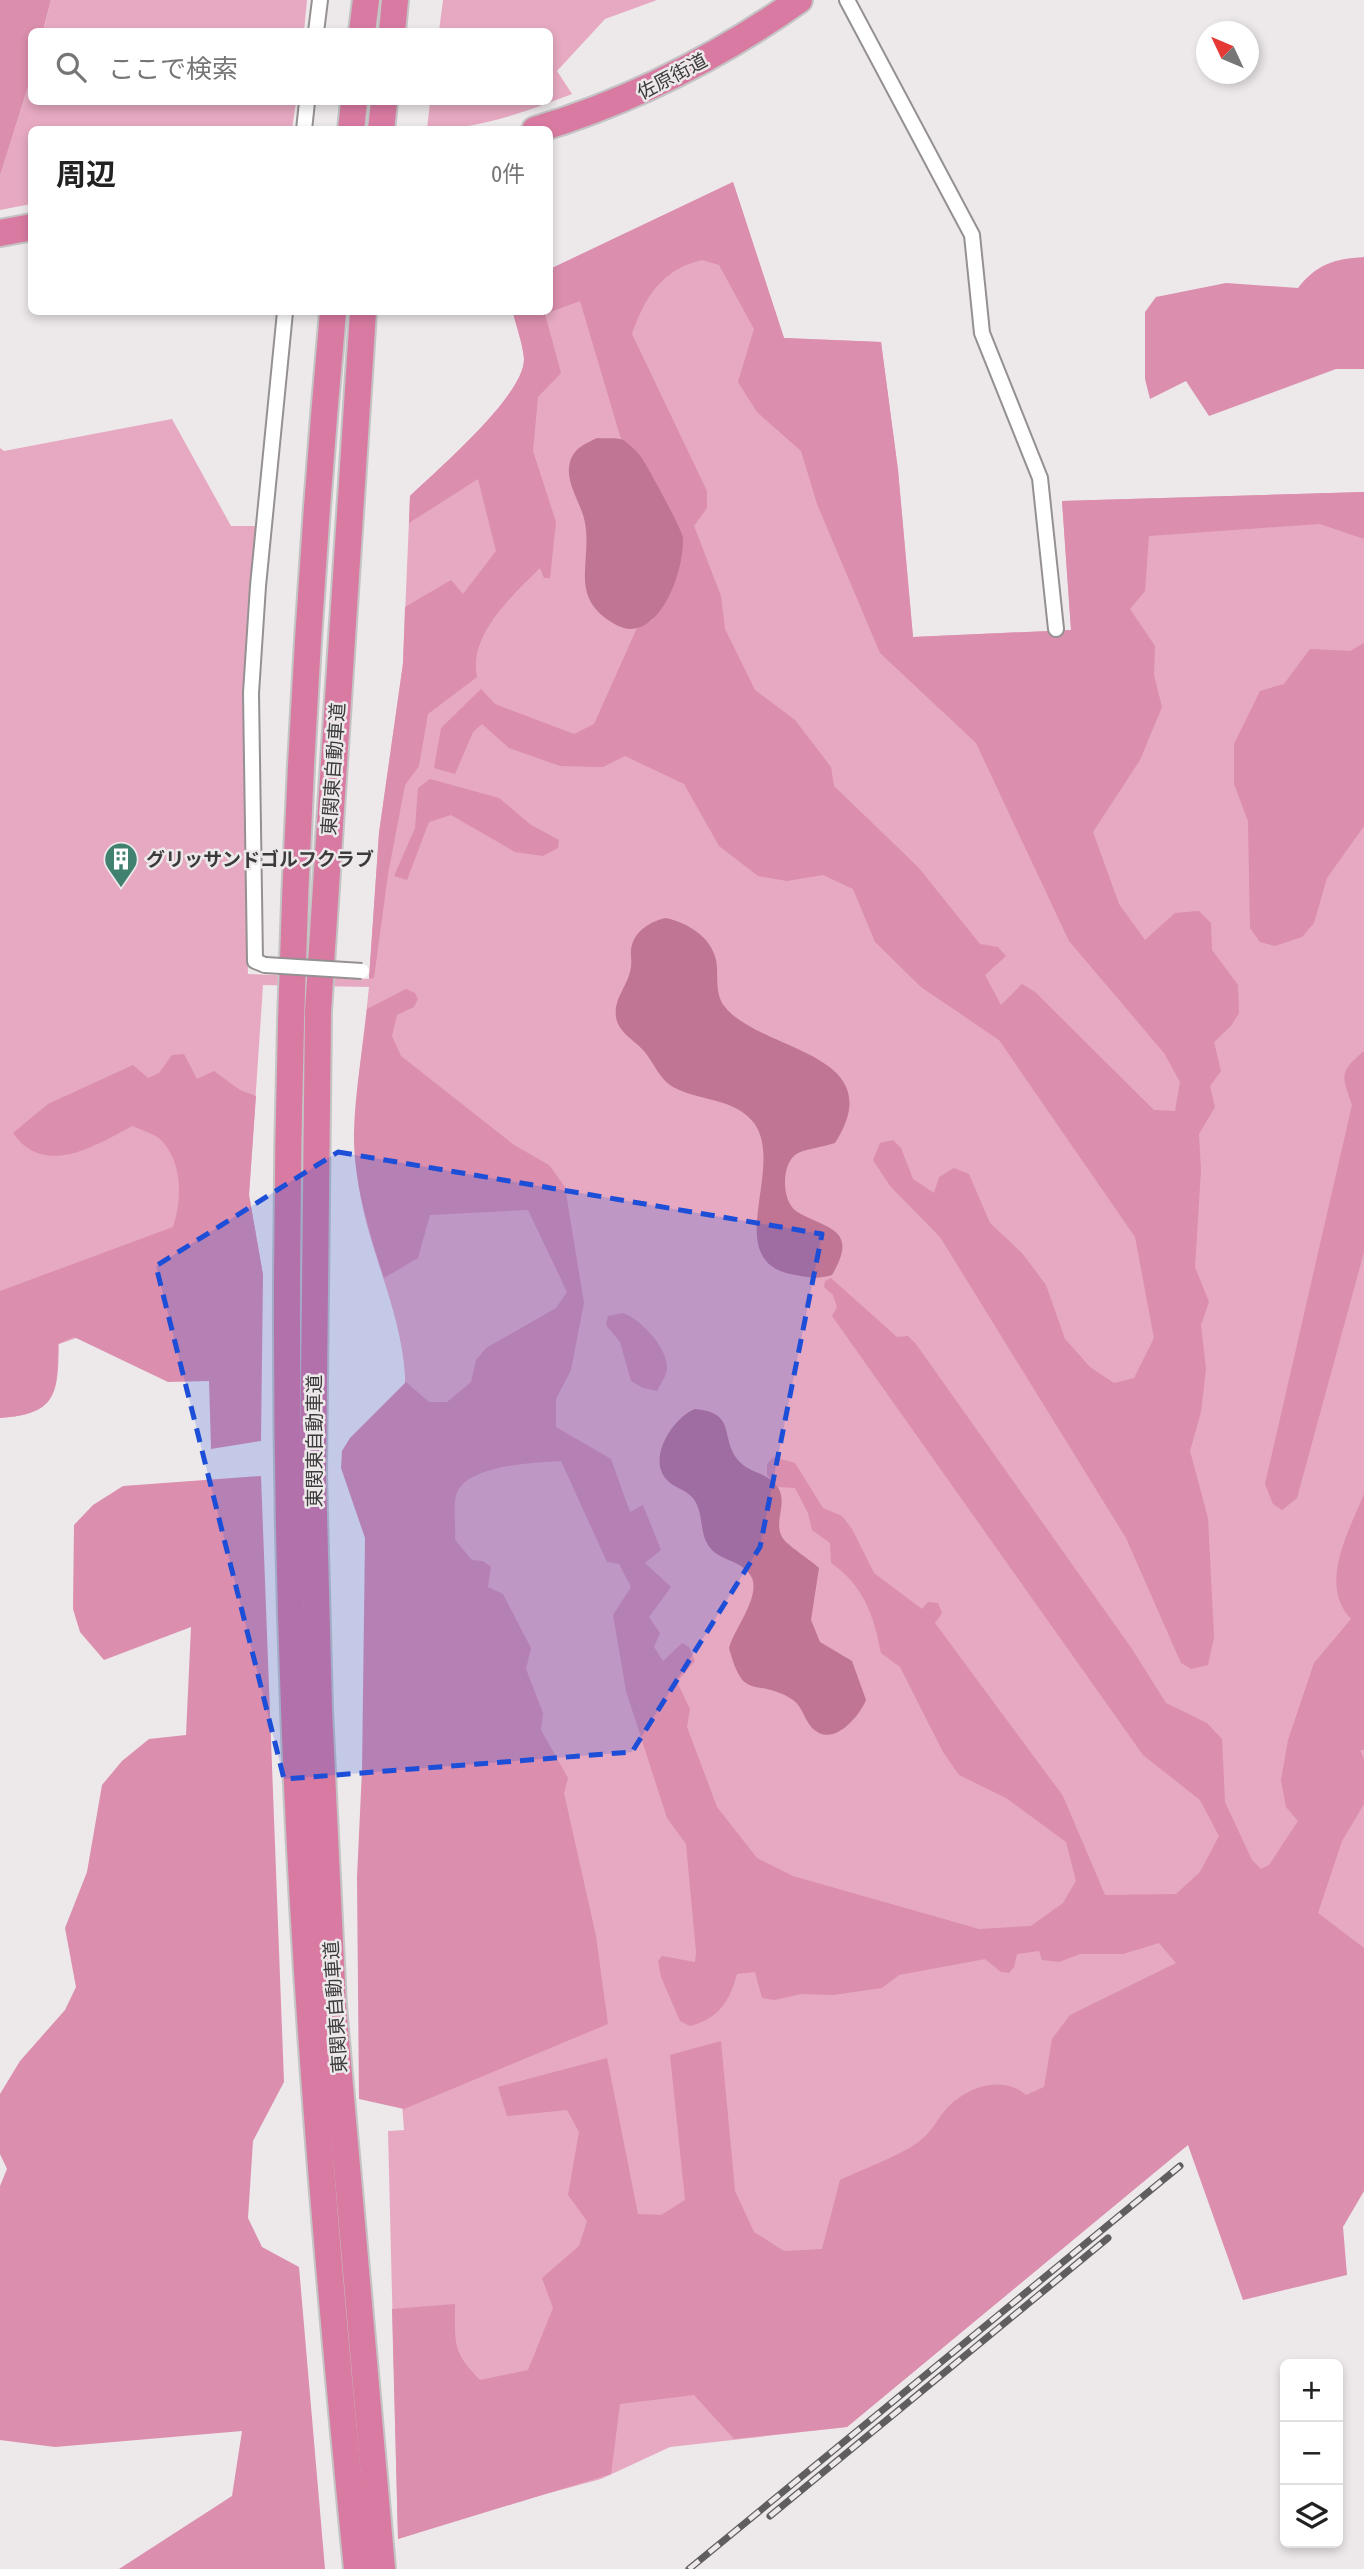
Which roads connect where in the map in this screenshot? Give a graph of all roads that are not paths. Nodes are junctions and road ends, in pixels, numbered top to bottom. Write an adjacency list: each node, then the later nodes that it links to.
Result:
1 (320, 0): 6 (street)
2 (366, 0): 7 (highway)
3 (395, 0): 8 (highway)
4 (799, 0): 15 (highway, 佐原街道)
5 (847, 0): 21 (street)
6 (316, 28)
7 (362, 28)
8 (392, 28)
9 (307, 105): 12 (street)
10 (354, 105): 13 (highway)
11 (384, 105): 14 (highway)
12 (304, 126)
13 (351, 126)
14 (381, 126)
15 (548, 126)
16 (28, 228): 17 (highway)
17 (0, 233)
18 (285, 315): 22 (street, bridge)
19 (333, 315): 23 (highway, 東関東自動車道)
20 (363, 315): 24 (highway, 東関東自動車道)
21 (1056, 629)
22 (362, 971)
23 (358, 2569)
24 (382, 2569)

